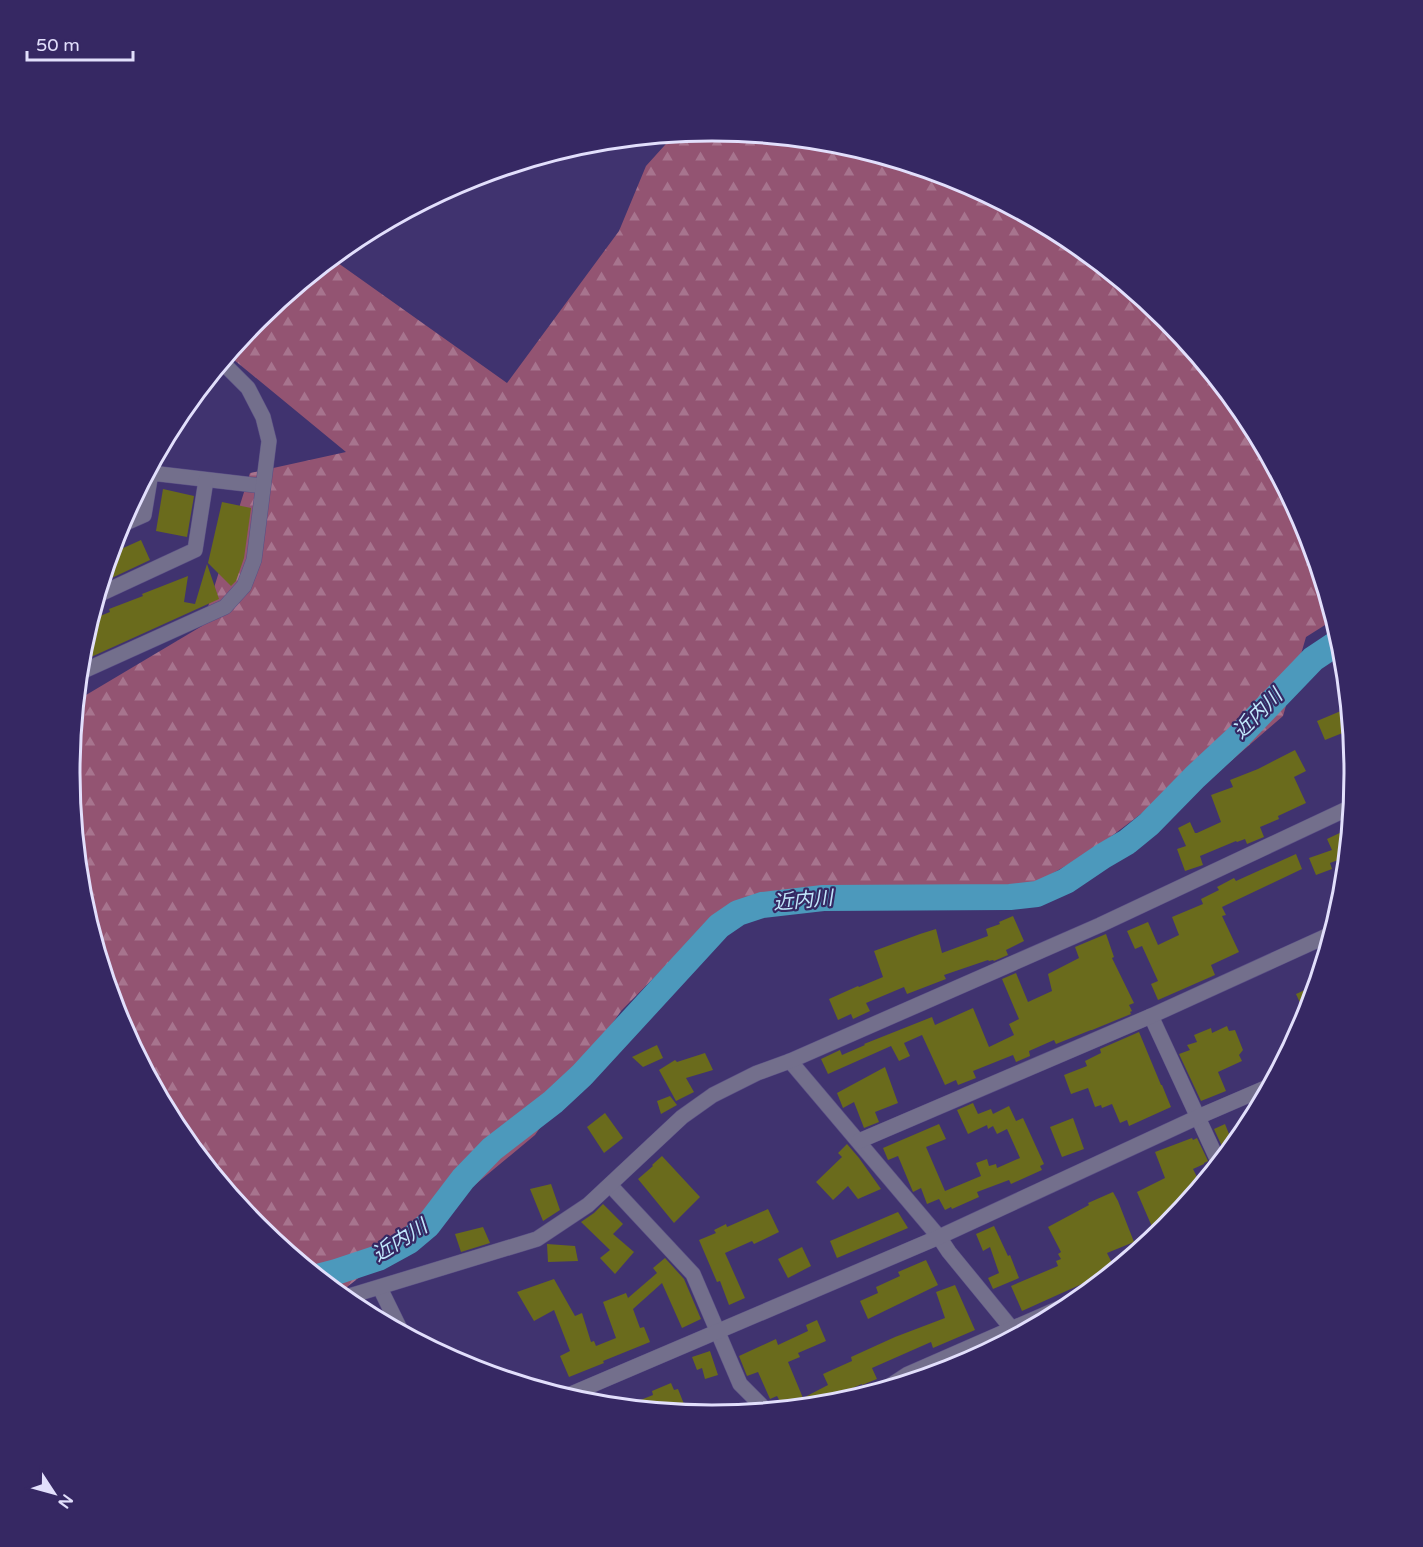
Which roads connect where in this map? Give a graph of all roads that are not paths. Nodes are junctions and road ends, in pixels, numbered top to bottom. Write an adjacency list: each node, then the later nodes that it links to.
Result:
1 (227, 367): 4 (street)
2 (155, 474): 3 (street)
3 (206, 480): 4 (street); 7 (street)
4 (263, 486): 8 (street)
5 (149, 487): 6 (street)
6 (134, 520)
7 (107, 591)
8 (89, 668)
9 (1342, 811): 12 (street)
10 (1322, 938): 11 (street)
11 (1151, 1016): 14 (street); 15 (street)
12 (790, 1061): 15 (street); 17 (street)
13 (1258, 1091): 14 (street)
14 (1198, 1117): 16 (street); 18 (street)
15 (859, 1141): 18 (street)
16 (1215, 1155)
17 (609, 1185): 19 (street); 23 (street)
18 (939, 1237): 22 (street); 23 (street)
19 (380, 1288): 20 (street); 21 (street)
20 (354, 1295)
21 (397, 1322)
22 (1012, 1329)
23 (719, 1332): 26 (street); 27 (street)
24 (969, 1350): 25 (street)
25 (908, 1374)
26 (584, 1392)
27 (759, 1403)

